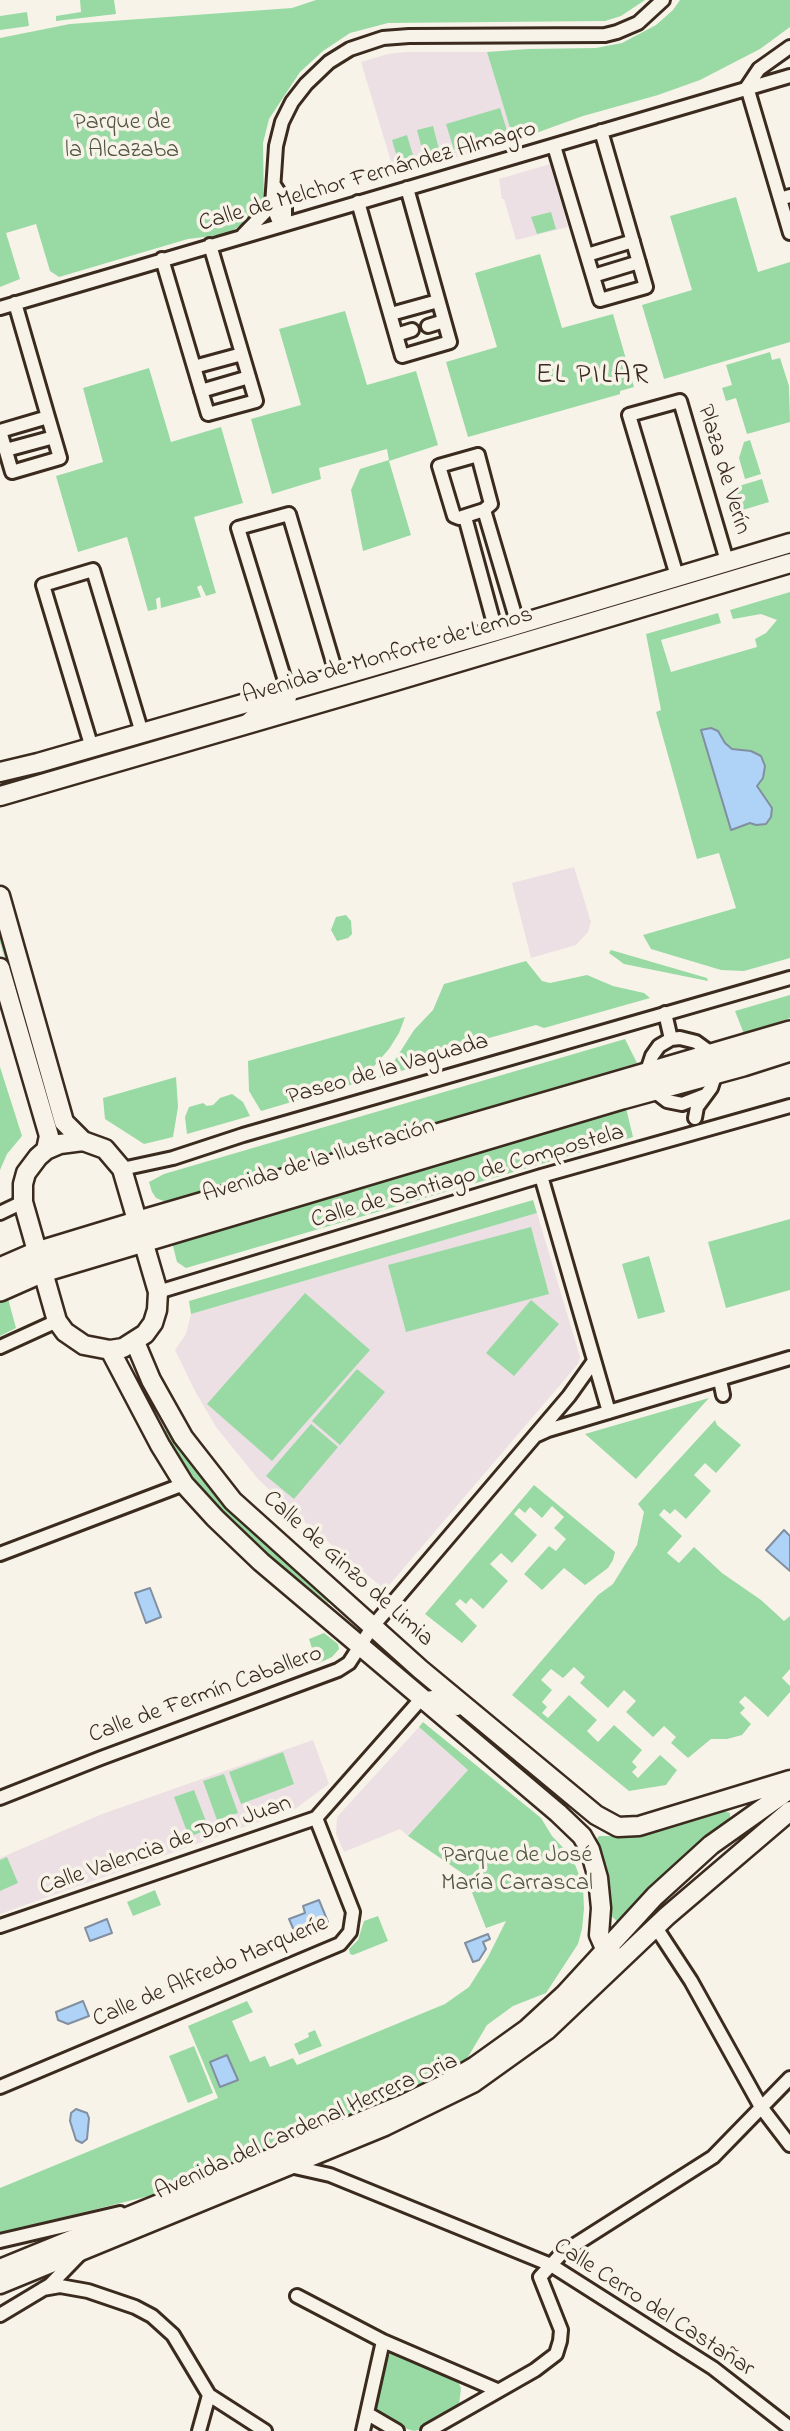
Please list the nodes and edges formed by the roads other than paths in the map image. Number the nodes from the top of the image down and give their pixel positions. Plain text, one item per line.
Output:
1 (663, 0) edge
2 (790, 47) edge
3 (790, 76) edge
4 (747, 87) junction
5 (601, 131) junction
6 (554, 146) junction
7 (407, 188) junction
8 (785, 197) edge
9 (358, 202) junction
10 (278, 204) junction
11 (313, 215) junction
12 (788, 216) edge
13 (282, 224) junction
14 (790, 233) edge
15 (240, 237) junction
16 (634, 242) junction
17 (210, 245) junction
18 (587, 255) junction
19 (162, 259) junction
20 (639, 262) junction
21 (593, 276) junction
22 (438, 300) junction
23 (15, 303) junction
24 (0, 308) edge
25 (391, 314) junction
26 (444, 321) junction
27 (428, 326) dead end
28 (412, 330) dead end
29 (396, 335) junction
30 (242, 354) junction
31 (194, 368) junction
32 (249, 377) junction
33 (201, 391) junction
34 (48, 417) junction
35 (54, 437) junction
36 (6, 450) junction
37 (484, 510) junction
38 (465, 517) junction
39 (790, 543) edge
40 (727, 561) junction
41 (790, 563) edge
42 (677, 576) junction
43 (518, 625) junction
44 (496, 631) junction
45 (337, 677) junction
46 (288, 690) junction
47 (239, 726) junction
48 (142, 733) junction
49 (92, 748) junction
50 (0, 772) edge
51 (0, 796) edge
52 (0, 896) edge
53 (0, 968) edge
54 (790, 978) edge
55 (665, 1013) junction
56 (790, 1023) edge
57 (790, 1032) edge
58 (671, 1039) junction
59 (752, 1042) junction
60 (790, 1050) edge
61 (711, 1063) junction
62 (790, 1064) edge
63 (743, 1066) junction
64 (652, 1081) junction
65 (705, 1095) junction
66 (675, 1104) junction
67 (790, 1106) edge
68 (697, 1124) junction
69 (83, 1141) junction
70 (46, 1150) junction
71 (122, 1169) junction
72 (541, 1176) junction
73 (23, 1202) junction
74 (0, 1213) edge
75 (142, 1231) junction
76 (40, 1262) junction
77 (0, 1269) edge
78 (0, 1290) edge
79 (158, 1292) junction
80 (57, 1321) junction
81 (135, 1342) junction
82 (0, 1347) edge
83 (110, 1350) junction
84 (790, 1358) edge
85 (594, 1362) junction
86 (720, 1380) junction
87 (723, 1395) dead end
88 (609, 1412) junction
89 (534, 1437) junction
90 (184, 1484) junction
91 (0, 1555) edge
92 (373, 1626) junction
93 (360, 1647) junction
94 (421, 1699) junction
95 (790, 1780) edge
96 (790, 1789) edge
97 (573, 1796) junction
98 (0, 1798) edge
99 (711, 1804) junction
100 (790, 1811) edge
101 (316, 1818) junction
102 (744, 1821) junction
103 (661, 1921) junction
104 (0, 1926) edge
105 (606, 1951) junction
106 (625, 1956) junction
107 (790, 2078) edge
108 (0, 2085) edge
109 (761, 2107) junction
110 (790, 2146) edge
111 (333, 2148) junction
112 (289, 2166) junction
113 (330, 2175) junction
114 (158, 2205) junction
115 (0, 2241) edge
116 (85, 2250) junction
117 (551, 2264) junction
118 (69, 2266) junction
119 (0, 2269) edge
120 (0, 2284) edge
121 (75, 2288) junction
122 (43, 2289) junction
123 (297, 2297) dead end
124 (0, 2315) edge
125 (383, 2341) junction
126 (497, 2390) junction
127 (209, 2395) junction
128 (368, 2414) junction
129 (790, 2428) edge
130 (199, 2431) edge
131 (265, 2431) edge
132 (363, 2431) edge
133 (397, 2431) edge
134 (428, 2431) edge

1 - 10 street
2 - 4 street
3 - 4 street, Calle de Melchor Fernández Almagro
4 - 5 street, Calle de Melchor Fernández Almagro
4 - 8 street
5 - 6 street, Calle de Melchor Fernández Almagro
5 - 16 street
6 - 7 street, Calle de Melchor Fernández Almagro
6 - 18 street
7 - 9 street, Calle de Melchor Fernández Almagro
7 - 22 street
8 - 12 street
9 - 11 street, Calle de Melchor Fernández Almagro
9 - 25 street
10 - 11 street
10 - 13 street
10 - 15 street
11 - 13 street, Calle de Melchor Fernández Almagro
12 - 14 street
13 - 15 street, Calle de Melchor Fernández Almagro
15 - 17 street, Calle de Melchor Fernández Almagro
16 - 18 street
16 - 20 street
17 - 19 street, Calle de Melchor Fernández Almagro
17 - 30 street
18 - 21 street
19 - 23 street, Calle de Melchor Fernández Almagro
19 - 31 street
20 - 21 street
20 - 21 street
22 - 25 street
22 - 26 street
23 - 24 street, Calle de Melchor Fernández Almagro
23 - 34 street
25 - 29 street
26 - 27 street
26 - 29 street
28 - 29 street
30 - 31 street
30 - 32 street
31 - 33 street
32 - 33 street
32 - 33 street
34 - 35 street
34 - 36 street
35 - 36 street
35 - 36 street
37 - 38 street
37 - 38 street
37 - 43 street
38 - 44 street
39 - 40 main road, Avenida de Monforte de Lemos
40 - 42 main road, Avenida de Monforte de Lemos
40 - 42 street, Plaza de Verín
41 - 47 main road, Avenida de Monforte de Lemos
42 - 43 main road, Avenida de Monforte de Lemos
43 - 44 main road, Avenida de Monforte de Lemos
44 - 45 main road, Avenida de Monforte de Lemos
45 - 46 main road, Avenida de Monforte de Lemos
45 - 46 street
46 - 47 street
46 - 48 main road, Avenida de Monforte de Lemos
47 - 51 main road, Avenida de Monforte de Lemos
48 - 49 main road, Avenida de Monforte de Lemos
48 - 49 street
49 - 50 main road, Avenida de Monforte de Lemos
52 - 69 main road
53 - 70 main road
54 - 55 street, Paseo de la Vaguada
55 - 58 street
55 - 71 street, Paseo de la Vaguada
56 - 59 highway
57 - 59 highway, Avenida de la Ilustración
58 - 61 street
58 - 64 street
59 - 61 highway, Avenida de la Ilustración
60 - 63 highway, Avenida de la Ilustración
61 - 63 highway, Avenida de la Ilustración
61 - 64 highway, Avenida de la Ilustración
61 - 65 street
62 - 63 highway
64 - 66 street
64 - 75 highway, Avenida de la Ilustración
65 - 66 street
65 - 68 street
66 - 68 street
67 - 68 street, Calle de Santiago de Compostela
68 - 72 street, Calle de Santiago de Compostela
69 - 70 main road
69 - 71 main road
70 - 73 main road
71 - 75 main road
72 - 79 street, Calle de Santiago de Compostela
72 - 85 street
73 - 74 street
73 - 76 main road
75 - 76 highway, Avenida de la Ilustración
75 - 79 main road
76 - 77 highway, Avenida de la Ilustración
76 - 78 highway, Avenida de la Ilustración
76 - 80 main road
79 - 81 main road
80 - 82 street
80 - 83 main road
81 - 83 main road
81 - 92 main road, Calle de Ginzo de Limia
83 - 90 main road, Calle de Ginzo de Limia
84 - 86 street, Calle de Fermín Caballero
85 - 88 street
85 - 89 street, Calle de Fermín Caballero
86 - 87 street
86 - 88 street, Calle de Fermín Caballero
88 - 89 street, Calle de Fermín Caballero
89 - 92 street, Calle de Fermín Caballero
90 - 91 street
90 - 93 main road, Calle de Ginzo de Limia
92 - 93 street, Calle de Fermín Caballero
92 - 97 main road, Calle de Ginzo de Limia
93 - 94 main road, Calle de Ginzo de Limia
93 - 98 street, Calle de Fermín Caballero
94 - 97 street, Calle de Ginzo de Limia
94 - 101 street, Calle Valencia de Don Juan
94 - 105 main road, Calle de Ginzo de Limia
95 - 99 main road, Calle de Ginzo de Limia
96 - 102 main road, Avenida del Cardenal Herrera Oria
97 - 99 main road, Calle de Ginzo de Limia
99 - 102 main road
100 - 103 main road, Avenida del Cardenal Herrera Oria
101 - 104 street, Calle Valencia de Don Juan
101 - 108 street, Calle de Alfredo Marqueríe
102 - 103 main road
102 - 105 main road, Avenida del Cardenal Herrera Oria
103 - 106 main road, Avenida del Cardenal Herrera Oria
103 - 109 street
105 - 106 main road
105 - 114 main road, Avenida del Cardenal Herrera Oria
106 - 111 main road, Avenida del Cardenal Herrera Oria
107 - 109 street
109 - 110 street
109 - 117 street
111 - 112 main road, Avenida del Cardenal Herrera Oria
111 - 113 street
112 - 113 street, Calle Cerro del Castañar
112 - 116 main road, Avenida del Cardenal Herrera Oria
113 - 117 street, Calle Cerro del Castañar
114 - 115 street, Avenida del Cardenal Herrera Oria
114 - 119 main road, Avenida del Cardenal Herrera Oria
116 - 118 street, Avenida del Cardenal Herrera Oria
116 - 120 main road, Avenida del Cardenal Herrera Oria
117 - 126 street
117 - 129 street, Calle Cerro del Castañar
118 - 121 street
118 - 122 street, Avenida del Cardenal Herrera Oria
121 - 122 street
121 - 127 street
122 - 124 street, Avenida del Cardenal Herrera Oria
123 - 125 street
125 - 126 street
125 - 128 street
126 - 134 street
127 - 130 street
127 - 131 street
128 - 132 street
128 - 133 street

